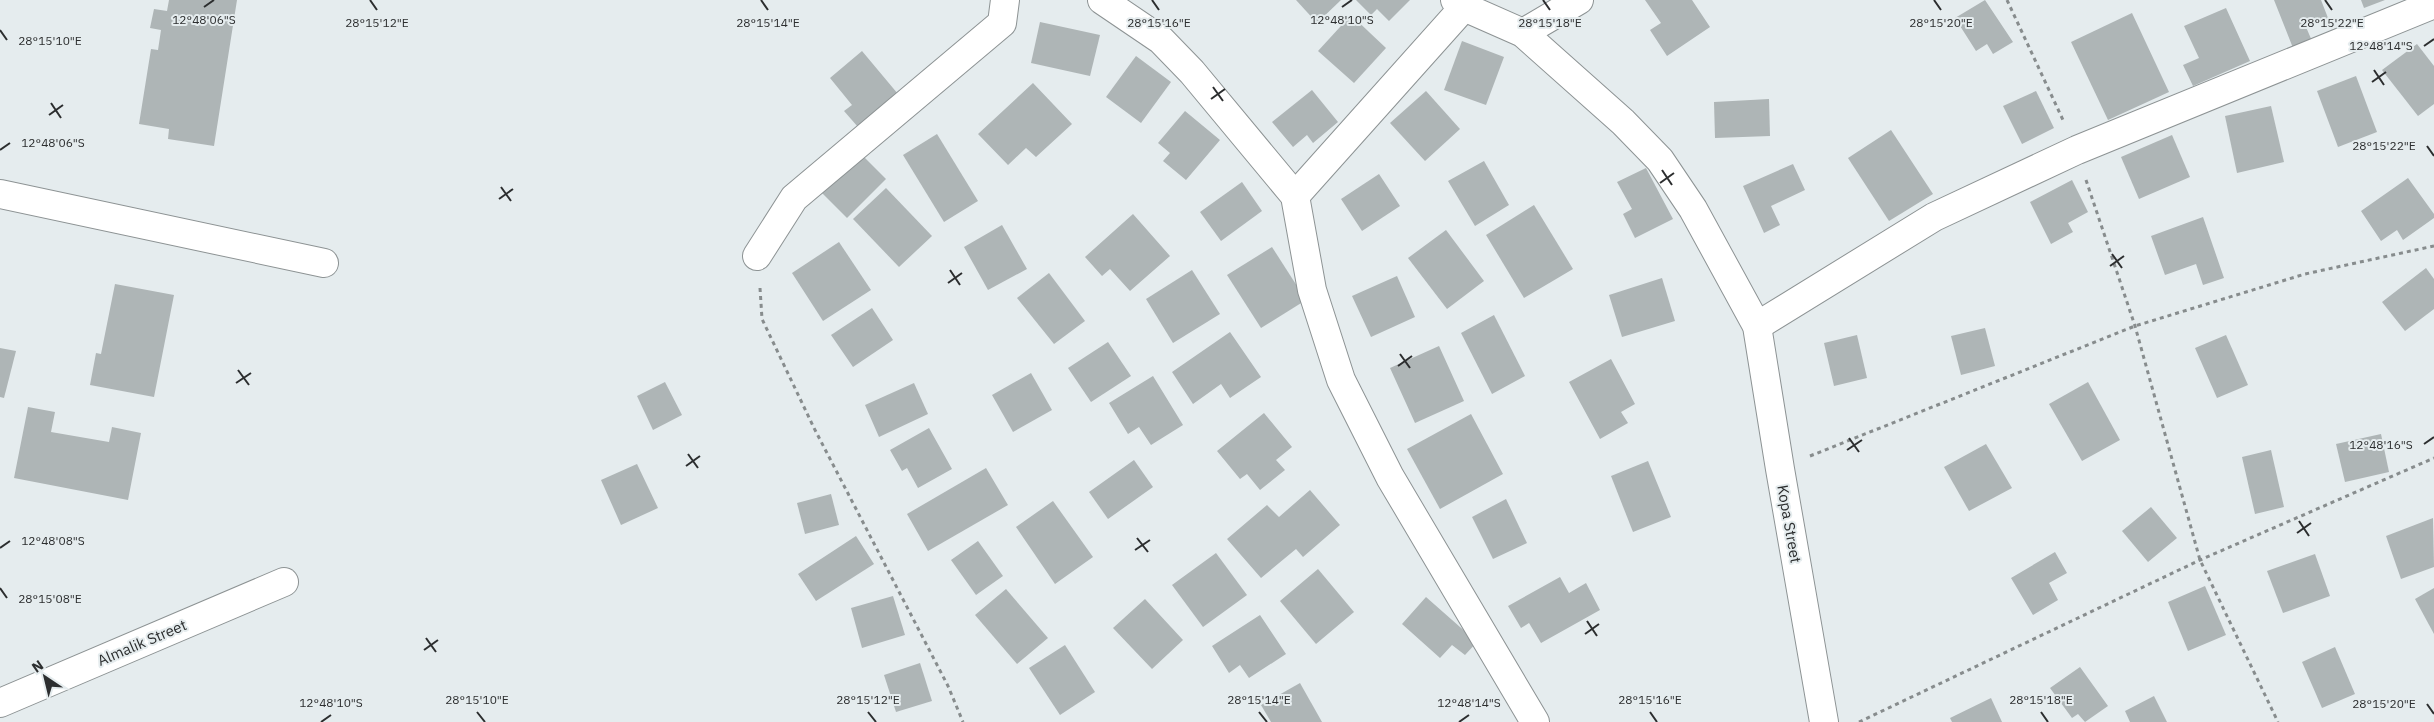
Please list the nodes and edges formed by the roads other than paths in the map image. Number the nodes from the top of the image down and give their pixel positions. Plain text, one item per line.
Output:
1 (1005, 0) edge
2 (1102, 0) edge
3 (1579, 0) edge
4 (1460, 4) edge
5 (2434, 4) edge
6 (1523, 34) junction
7 (0, 194) edge
8 (1295, 196) junction
9 (757, 256) road end
10 (324, 263) dead end
11 (1758, 326) junction
12 (284, 582) dead end
13 (0, 703) edge
14 (1535, 722) edge
15 (1824, 722) edge

1 - 9 street
2 - 8 street
3 - 6 street
4 - 6 street
4 - 8 street
5 - 11 street
6 - 11 street
7 - 10 street
8 - 14 street
11 - 15 street, Kopa Street
12 - 13 street, Almalik Street

